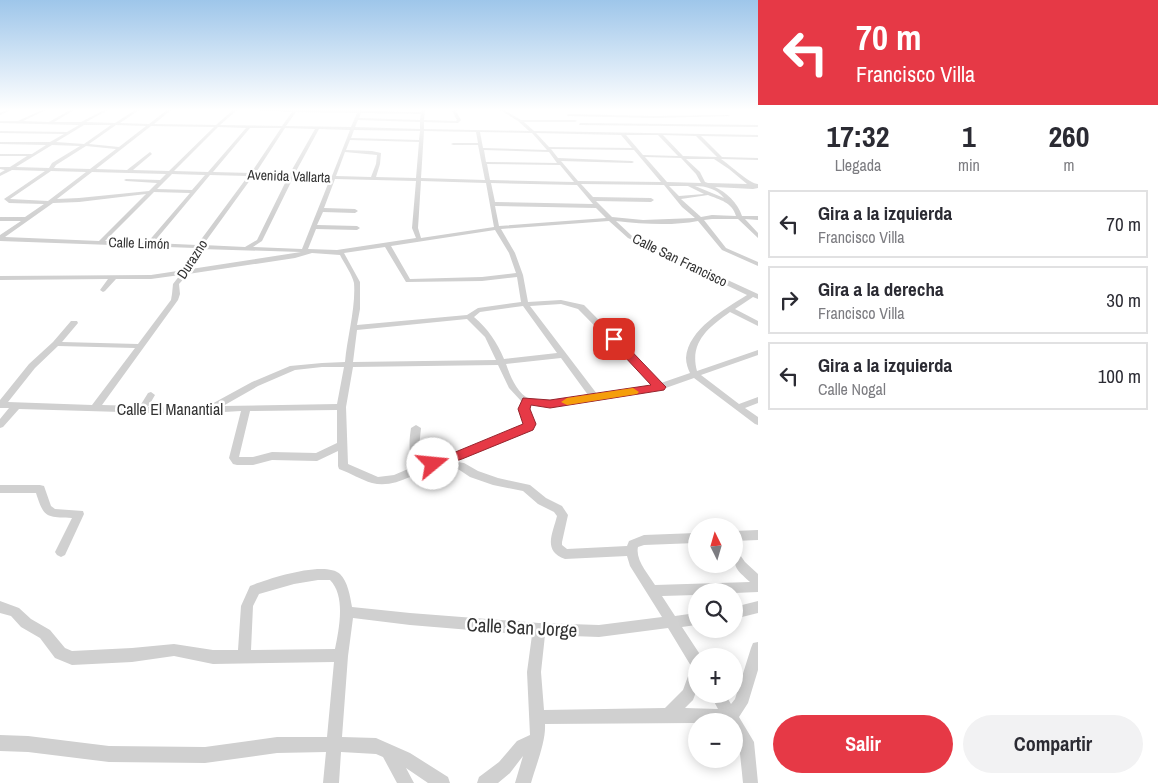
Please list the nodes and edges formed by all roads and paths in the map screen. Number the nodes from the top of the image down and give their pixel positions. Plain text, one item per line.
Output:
1 (46, 147) edge
2 (81, 147) edge
3 (101, 147) edge
4 (196, 147) edge
5 (233, 147) edge
6 (271, 147) edge
7 (307, 147) edge
8 (346, 147) edge
9 (421, 147) edge
10 (477, 147) edge
11 (481, 147) junction
12 (547, 147) edge
13 (634, 147) edge
14 (672, 147) edge
15 (709, 147) edge
16 (119, 148) joint
17 (549, 149) junction
18 (636, 149) junction
19 (344, 151) junction
20 (150, 153) dead end
21 (0, 155) edge
22 (32, 156) junction
23 (641, 156) junction
24 (682, 157) junction
25 (719, 157) junction
26 (758, 159) edge
27 (559, 162) junction
28 (632, 162) dead end
29 (484, 163) junction
30 (0, 168) edge
31 (11, 168) junction
32 (731, 168) junction
33 (51, 169) junction
34 (89, 170) junction
35 (129, 171) junction
36 (170, 172) junction
37 (212, 172) junction
38 (0, 175) edge
39 (252, 175) junction
40 (291, 176) junction
41 (612, 176) dead end
42 (334, 178) junction
43 (373, 178) junction
44 (126, 180) dead end
45 (418, 180) junction
46 (160, 182) junction
47 (488, 182) junction
48 (578, 183) junction
49 (620, 183) junction
50 (664, 183) junction
51 (688, 185) junction
52 (704, 185) junction
53 (751, 186) junction
54 (758, 186) edge
55 (152, 191) junction
56 (758, 191) edge
57 (194, 192) junction
58 (710, 195) junction
59 (118, 196) junction
60 (145, 198) junction
61 (679, 198) junction
62 (592, 199) junction
63 (651, 200) dead end
64 (50, 202) junction
65 (729, 202) junction
66 (494, 204) junction
67 (598, 206) junction
68 (321, 210) junction
69 (355, 211) dead end
70 (178, 212) joint
71 (739, 217) junction
72 (758, 218) edge
73 (0, 219) edge
74 (26, 219) junction
75 (610, 219) junction
76 (699, 220) junction
77 (579, 221) junction
78 (314, 227) junction
79 (357, 228) dead end
80 (497, 228) junction
81 (619, 228) junction
82 (758, 236) edge
83 (0, 238) edge
84 (419, 239) junction
85 (259, 241) junction
86 (101, 242) junction
87 (150, 244) junction
88 (387, 244) junction
89 (200, 245) junction
90 (245, 247) junction
91 (263, 248) junction
92 (309, 250) junction
93 (337, 252) junction
94 (758, 264) edge
95 (232, 265) junction
96 (187, 271) junction
97 (520, 275) junction
98 (114, 278) junction
99 (1, 280) edge
100 (103, 290) dead end
101 (755, 296) edge
102 (568, 302) joint
103 (525, 304) junction
104 (730, 309) junction
105 (469, 317) junction
106 (74, 323) dead end
107 (758, 324) edge
108 (354, 328) junction
109 (56, 344) junction
110 (138, 346) junction
111 (758, 352) edge
112 (562, 355) junction
113 (500, 362) junction
114 (349, 364) junction
115 (694, 374) junction
116 (660, 387) junction
117 (151, 395) dead end
118 (595, 398) junction
119 (758, 400) edge
120 (527, 401) junction
121 (1, 405) edge
122 (15, 407) junction
123 (340, 407) junction
124 (738, 407) junction
125 (95, 408) junction
126 (210, 409) junction
127 (246, 409) junction
128 (142, 410) junction
129 (758, 422) edge
130 (0, 425) edge
131 (416, 428) dead end
132 (342, 445) junction
133 (433, 464) junction
134 (421, 467) junction
135 (0, 489) edge
136 (758, 535) edge
137 (743, 536) edge
138 (688, 538) edge
139 (631, 551) junction
140 (61, 552) dead end
141 (743, 568) edge
142 (758, 582) edge
143 (758, 587) edge
144 (652, 591) junction
145 (0, 607) edge
146 (758, 607) edge
147 (743, 611) edge
148 (347, 612) junction
149 (688, 620) edge
150 (672, 622) junction
151 (539, 629) junction
152 (688, 648) edge
153 (758, 648) edge
154 (341, 655) junction
155 (244, 657) junction
156 (688, 695) edge
157 (734, 713) edge
158 (668, 715) junction
159 (688, 716) edge
160 (537, 717) junction
161 (743, 739) edge
162 (536, 741) junction
163 (0, 743) edge
164 (335, 744) junction
165 (389, 752) junction
166 (331, 783) edge
167 (406, 783) edge
168 (442, 783) edge
169 (485, 783) edge
170 (524, 783) edge
171 (751, 783) edge

1 - 22 street
2 - 33 street
3 - 16 street
4 - 36 street
5 - 37 street
6 - 39 street, Durazno
7 - 40 street
8 - 19 street
9 - 45 street
10 - 11 street
11 - 17 street
11 - 29 street
12 - 17 street, Calle San Francisco
13 - 18 street
14 - 24 street
15 - 25 street
16 - 34 street
17 - 18 street
17 - 27 street, Calle San Francisco
18 - 23 street
19 - 42 street
19 - 43 street
20 - 35 street
21 - 22 street
22 - 31 street
23 - 24 street
23 - 50 street
24 - 25 street
24 - 52 street
25 - 26 street
25 - 32 street
25 - 32 street
27 - 28 street
27 - 29 street
27 - 48 street, Calle San Francisco
29 - 47 street
30 - 31 street, Avenida Vallarta
31 - 33 street, Avenida Vallarta
31 - 38 street
32 - 53 street
33 - 34 street, Avenida Vallarta
33 - 64 street
34 - 35 street, Avenida Vallarta
34 - 64 street
35 - 36 street, Avenida Vallarta
36 - 37 street, Avenida Vallarta
36 - 46 street
37 - 39 street, Avenida Vallarta
37 - 57 street
39 - 40 street, Avenida Vallarta
39 - 89 street, Durazno
40 - 42 street, Avenida Vallarta
40 - 85 street
41 - 49 street
42 - 43 street, Avenida Vallarta
42 - 68 street
43 - 45 street, Avenida Vallarta
44 - 46 street
45 - 47 street, Avenida Vallarta
45 - 84 street
46 - 55 street
47 - 48 street, Avenida Vallarta
47 - 66 street
48 - 49 street, Avenida Vallarta
48 - 62 street, Calle San Francisco
49 - 50 street, Avenida Vallarta
50 - 51 street, Avenida Vallarta
50 - 61 street
51 - 52 street, Avenida Vallarta
51 - 58 street
52 - 53 street, Avenida Vallarta
52 - 65 street
53 - 54 street, Avenida Vallarta
53 - 56 street
55 - 57 street
55 - 59 street
55 - 60 street
57 - 70 street
58 - 61 street
58 - 65 street
59 - 60 street
59 - 64 street
60 - 86 street
61 - 76 street
62 - 63 street
62 - 67 street, Calle San Francisco
64 - 74 street
65 - 71 street
66 - 67 street
66 - 80 street
67 - 75 street, Calle San Francisco
68 - 69 street
68 - 78 street
70 - 87 street
71 - 72 street
71 - 76 street
71 - 82 street
73 - 74 street
74 - 83 street
75 - 76 street
75 - 77 street
75 - 81 street, Calle San Francisco
76 - 94 street
77 - 80 street
77 - 81 street
78 - 79 street
78 - 92 street
80 - 84 street
80 - 97 street
81 - 101 street, Calle San Francisco
83 - 86 street, Calle Limón
84 - 88 street
85 - 90 street
85 - 91 street
86 - 87 street, Calle Limón
87 - 89 street, Calle Limón
88 - 93 street, Calle Limón
88 - 97 street
89 - 90 street, Calle Limón
89 - 96 street, Durazno
90 - 91 street, Calle Limón
90 - 95 street
91 - 92 street, Calle Limón
92 - 93 street, Calle Limón
92 - 95 street
93 - 108 street
95 - 96 street
96 - 98 street
96 - 110 street, Durazno
97 - 103 street
98 - 99 street
98 - 100 street
101 - 104 street
102 - 103 street
102 - 116 street
103 - 105 street
103 - 112 street
104 - 107 street
104 - 115 street
105 - 108 street
105 - 113 street
106 - 109 street
108 - 114 street
109 - 110 street
109 - 121 street
110 - 125 street, Durazno
111 - 115 street
112 - 113 street
112 - 118 street
113 - 114 street
113 - 120 street
114 - 123 street
114 - 126 street
115 - 116 street
115 - 124 street
116 - 118 street
117 - 128 street
118 - 120 street
119 - 124 street
120 - 133 street
121 - 122 street, Calle El Manantial
122 - 125 street, Calle El Manantial
122 - 130 street
123 - 127 street, Calle El Manantial
123 - 132 street
124 - 129 street
125 - 128 street, Calle El Manantial
126 - 127 street, Calle El Manantial
126 - 128 street, Calle El Manantial
127 - 132 street
131 - 134 street
132 - 134 street
133 - 134 street
133 - 139 street
135 - 140 street
136 - 137 street
138 - 139 street
139 - 144 street
141 - 142 street
143 - 144 street
144 - 150 street
145 - 155 street
146 - 147 street
148 - 151 street, Calle San Jorge
148 - 154 street
148 - 155 street
149 - 150 street, Calle San Jorge
150 - 151 street, Calle San Jorge
150 - 152 street
151 - 160 street
153 - 157 street
154 - 155 street
154 - 164 street
156 - 158 street
158 - 159 street
158 - 160 street
160 - 162 street
161 - 171 street
162 - 169 street
162 - 170 street
163 - 164 street
164 - 165 street
164 - 166 street
165 - 167 street
165 - 168 street

